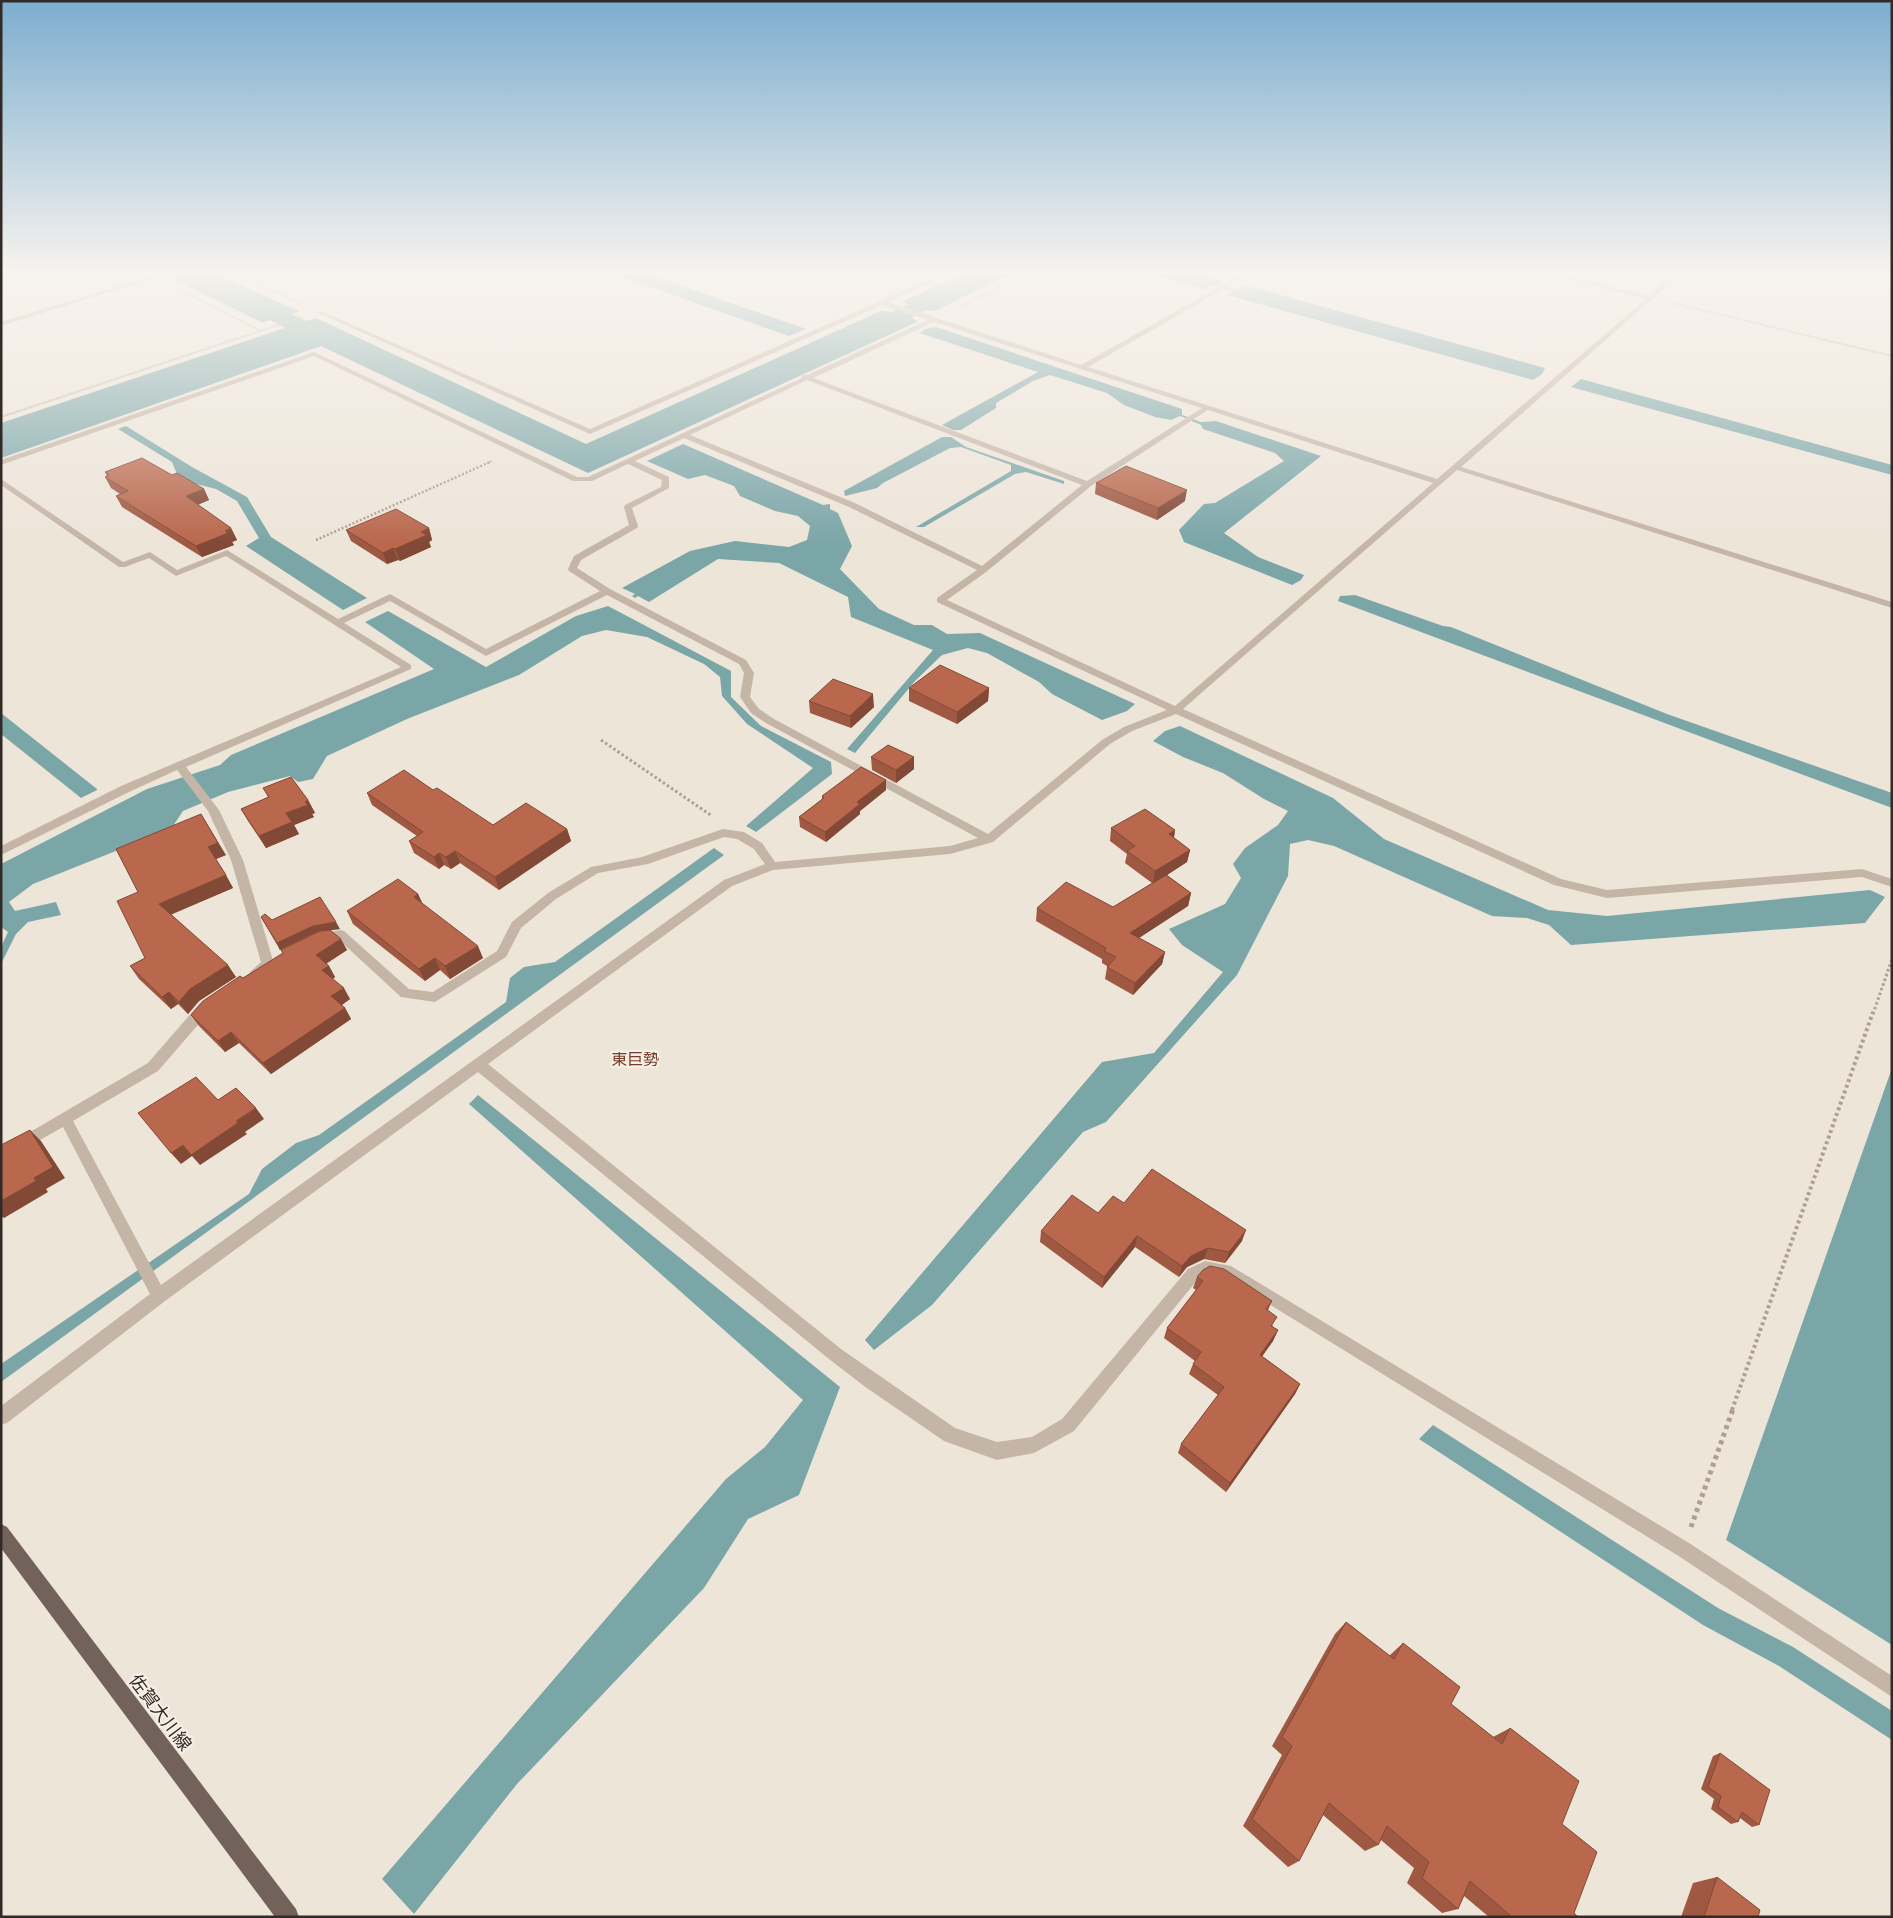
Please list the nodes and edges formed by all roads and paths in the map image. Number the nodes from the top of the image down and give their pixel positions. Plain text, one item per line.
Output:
1 (163, 364) edge
2 (287, 364) edge
3 (334, 364) edge
4 (435, 364) edge
5 (746, 364) edge
6 (837, 364) edge
7 (1071, 364) edge
8 (1088, 364) edge
9 (1575, 364) edge
10 (1082, 367) junction
11 (805, 378) junction
12 (1207, 408) junction
13 (1, 417) edge
14 (684, 435) junction
15 (516, 450) junction
16 (629, 461) junction
17 (1, 463) edge
18 (1456, 468) junction
19 (1, 481) edge
20 (1438, 482) junction
21 (1088, 484) junction
22 (316, 540) dead end
23 (982, 570) junction
24 (607, 591) junction
25 (1892, 605) edge
26 (338, 622) junction
27 (1176, 710) junction
28 (601, 740) dead end
29 (179, 765) junction
30 (740, 835) junction
31 (989, 839) junction
32 (1, 851) edge
33 (772, 866) junction
34 (1892, 883) edge
35 (308, 944) edge
36 (1892, 959) edge
37 (244, 980) edge
38 (213, 1002) edge
39 (478, 1064) junction
40 (66, 1120) junction
41 (1, 1156) edge
42 (159, 1296) junction
43 (1, 1417) edge
44 (1, 1533) edge
45 (1683, 1549) junction
46 (1892, 1687) edge
47 (288, 1917) edge

1 - 13 path
2 - 17 street
3 - 15 street
4 - 5 street
6 - 11 street
7 - 10 street
8 - 10 street
9 - 18 street
10 - 12 street
11 - 14 street
11 - 21 street
12 - 20 street
12 - 21 street
14 - 16 street
14 - 23 street
15 - 16 street
15 - 22 path
16 - 24 street
18 - 20 street
18 - 25 street
19 - 26 street
20 - 27 street
21 - 23 street
23 - 27 street
24 - 26 street
24 - 31 street
26 - 29 street
27 - 31 street
27 - 34 street
28 - 30 path
29 - 32 street
29 - 37 street
30 - 33 street
30 - 35 street
31 - 33 street
33 - 39 street
36 - 45 path
38 - 40 street
39 - 42 street
39 - 45 street
40 - 41 street
40 - 42 street
42 - 43 street
44 - 47 main road, 佐賀大川線
45 - 46 street

